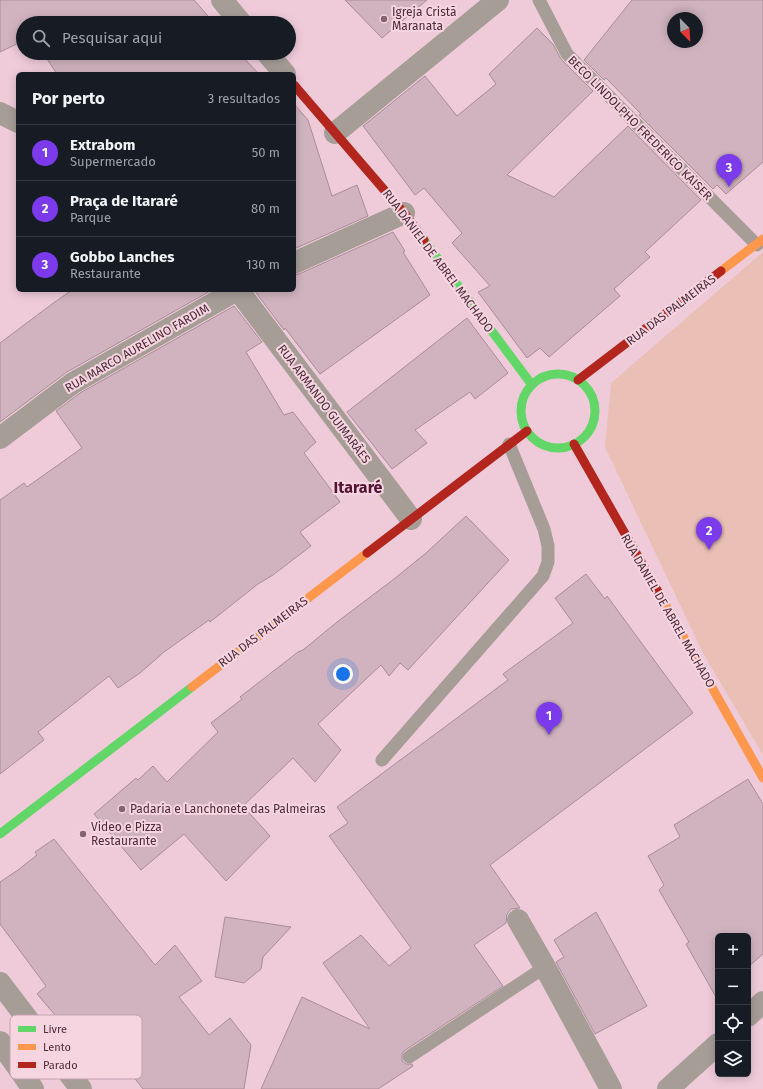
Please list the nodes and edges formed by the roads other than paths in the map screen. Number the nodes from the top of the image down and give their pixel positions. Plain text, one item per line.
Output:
1 (222, 0) edge
2 (498, 0) edge
3 (539, 0) edge
4 (235, 16) edge
5 (273, 60) edge
6 (283, 72) edge
7 (296, 87) edge
8 (0, 113) edge
9 (16, 121) edge
10 (335, 133) junction
11 (404, 212) junction
12 (760, 242) edge
13 (296, 263) edge
14 (233, 292) edge
15 (239, 292) edge
16 (578, 380) junction
17 (532, 385) junction
18 (527, 431) junction
19 (0, 438) edge
20 (509, 444) junction
21 (574, 444) junction
22 (411, 519) junction
23 (382, 760) dead end
24 (763, 778) edge
25 (0, 834) edge
26 (518, 920) dead end
27 (545, 967) junction
28 (0, 983) edge
29 (763, 1002) edge
30 (751, 1013) edge
31 (24, 1015) edge
32 (0, 1042) edge
33 (715, 1047) edge
34 (10, 1056) edge
35 (409, 1057) dead end
36 (26, 1079) edge
37 (73, 1079) edge
38 (33, 1089) edge
39 (81, 1089) edge
40 (611, 1089) edge
41 (668, 1089) edge

1 - 4 street
2 - 10 street
3 - 12 lane, BECO LINDOLPHO FREDERICO KAISER
5 - 6 street
7 - 10 street, RUA DANIEL DE ABREL MACHADO
8 - 9 street
10 - 11 street, RUA DANIEL DE ABREL MACHADO
11 - 13 street
11 - 17 street, RUA DANIEL DE ABREL MACHADO
12 - 16 street, RUA DAS PALMEIRAS
14 - 19 street, RUA MARCO AURELINO FARDIM
15 - 22 street, RUA ARMANDO GUIMARÃES
16 - 17 street
16 - 21 street
17 - 18 street
18 - 20 street, RUA DAS PALMEIRAS
18 - 21 street
20 - 22 street, RUA DAS PALMEIRAS
20 - 23 lane
21 - 24 street, RUA DANIEL DE ABREL MACHADO
22 - 25 street, RUA DAS PALMEIRAS
26 - 27 street
27 - 35 lane
27 - 40 street
28 - 31 street
29 - 30 street
32 - 34 street
33 - 41 street
36 - 38 street
37 - 39 street

